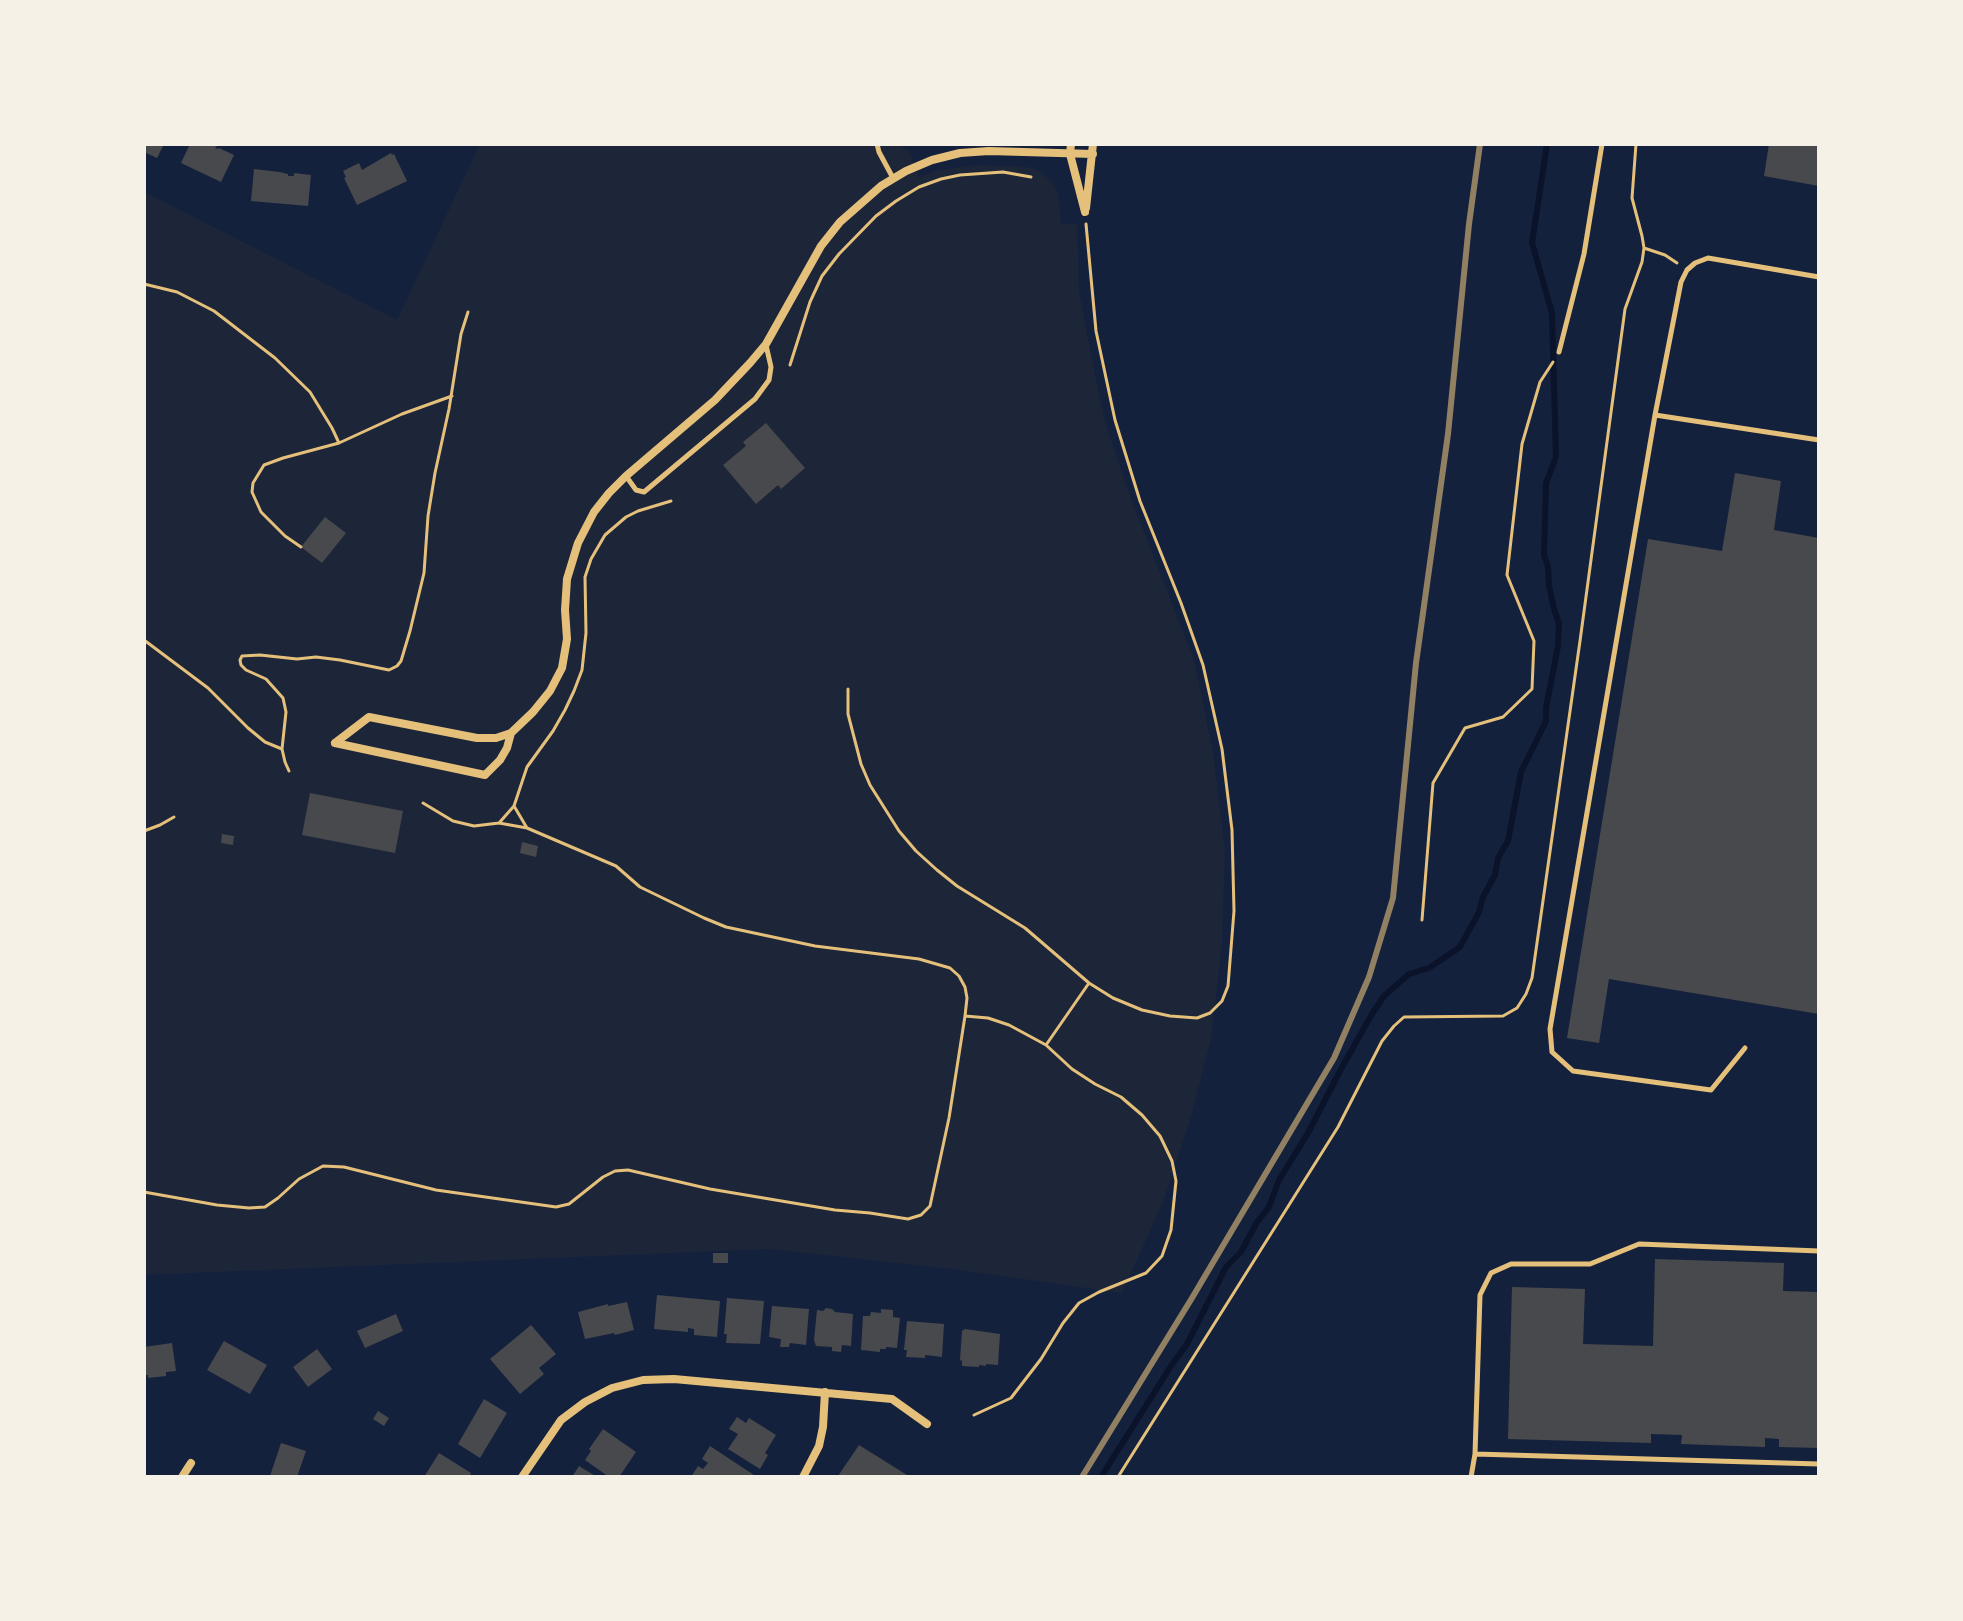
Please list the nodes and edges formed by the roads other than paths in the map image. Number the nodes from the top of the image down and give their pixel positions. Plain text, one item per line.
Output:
1 (877, 144) edge
2 (1602, 144) edge
3 (1070, 149) edge
4 (1093, 149) edge
5 (893, 179) junction
6 (1819, 277) edge
7 (766, 344) junction
8 (1559, 352) road end
9 (1655, 415) junction
10 (1819, 440) edge
11 (626, 476) junction
12 (511, 733) junction
13 (1745, 1048) dead end
14 (1819, 1251) edge
15 (825, 1392) junction
16 (927, 1424) dead end
17 (1475, 1454) junction
18 (191, 1463) dead end
19 (1819, 1464) edge
20 (182, 1477) edge
21 (522, 1477) edge
22 (803, 1477) edge
23 (1471, 1477) edge

1 - 5 lane
2 - 8 lane
3 - 4 street
3 - 4 street
3 - 5 street
5 - 7 street
6 - 9 lane
7 - 11 street
7 - 11 lane
9 - 10 lane
9 - 13 lane
11 - 12 street
12 - 12 street
14 - 17 lane
15 - 16 street
15 - 21 street
15 - 22 street
17 - 19 lane
17 - 23 lane
18 - 20 street

